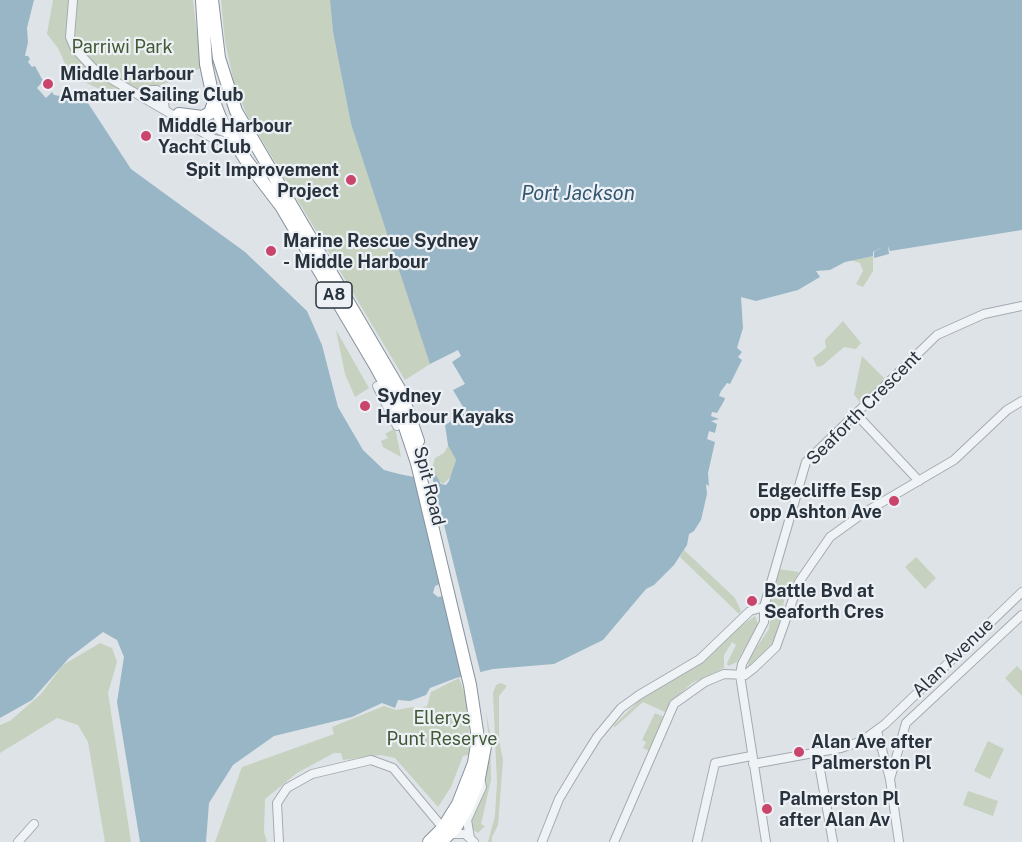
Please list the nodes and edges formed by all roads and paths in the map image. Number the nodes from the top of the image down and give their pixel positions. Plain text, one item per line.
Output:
1 (73, 0) edge
2 (202, 0) edge
3 (212, 0) edge
4 (145, 99) junction
5 (214, 102) junction
6 (171, 112) junction
7 (250, 136) junction
8 (232, 139) junction
9 (1022, 306) edge
10 (377, 386) dead end
11 (1022, 402) edge
12 (855, 414) junction
13 (397, 426) dead end
14 (420, 463) junction
15 (919, 481) junction
16 (1022, 592) edge
17 (761, 606) junction
18 (1022, 615) edge
19 (740, 675) junction
20 (473, 684) junction
21 (906, 723) junction
22 (885, 724) junction
23 (877, 731) junction
24 (817, 753) junction
25 (752, 760) junction
26 (481, 772) junction
27 (890, 779) junction
28 (34, 824) dead end
29 (445, 835) edge
30 (472, 840) edge
31 (18, 842) edge
32 (279, 842) edge
33 (429, 842) edge
34 (542, 842) edge
35 (614, 842) edge
36 (697, 842) edge
37 (766, 842) edge
38 (833, 842) edge
39 (899, 842) edge

1 - 4 street
2 - 5 highway, Spit Road / A8
3 - 7 highway, Spit Road / A8
4 - 6 street
4 - 6 street
5 - 6 highway
5 - 8 highway, Spit Road / A8
6 - 8 street
7 - 8 street
7 - 14 highway, Spit Road / A8
8 - 14 highway, Spit Road / A8
9 - 12 street, Seaforth Crescent
10 - 13 street
11 - 15 street
12 - 15 street
12 - 17 street, Seaforth Crescent
14 - 20 highway, Spit Road / A8
15 - 19 street
16 - 22 street, Alan Avenue
17 - 19 street, Seaforth Crescent
17 - 34 street
18 - 21 street, Alan Avenue
19 - 25 street
19 - 35 street
20 - 26 highway, Spit Road / A8
20 - 29 highway, A8
21 - 22 street, Alan Avenue
21 - 27 street, Alan Avenue
22 - 23 street, Alan Avenue
23 - 24 street, Alan Avenue
23 - 27 street
24 - 25 street, Alan Avenue
24 - 38 street
25 - 36 street, Alan Avenue
25 - 37 street
26 - 29 highway, A8
26 - 30 street
27 - 39 street
28 - 31 street
29 - 30 street
29 - 32 street
29 - 33 highway, A8

